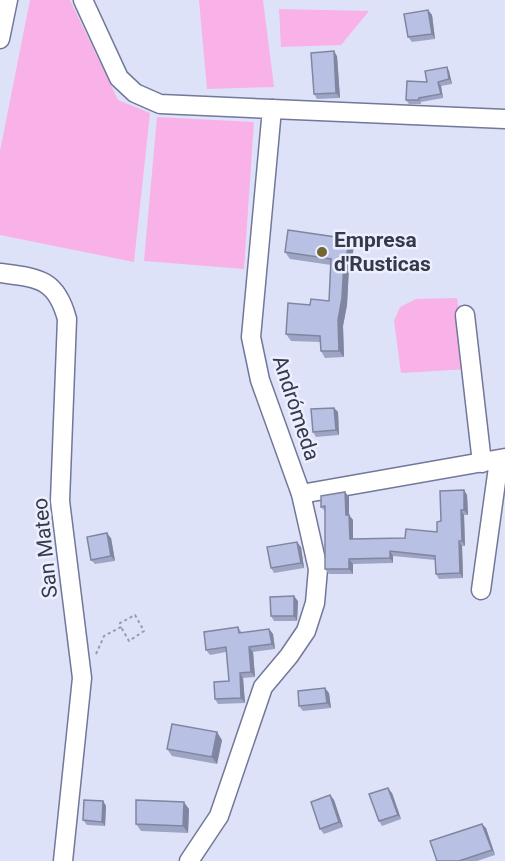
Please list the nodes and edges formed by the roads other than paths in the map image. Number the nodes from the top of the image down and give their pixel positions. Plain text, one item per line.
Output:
1 (83, 0) edge
2 (4, 10) edge
3 (0, 39) edge
4 (272, 109) junction
5 (505, 119) edge
6 (0, 273) edge
7 (465, 315) dead end
8 (495, 460) edge
9 (301, 494) junction
10 (481, 590) dead end
11 (63, 861) edge
12 (189, 861) edge

1 - 4 street
2 - 3 street
4 - 5 street
4 - 9 street, Andrómeda
6 - 11 street, San Mateo
7 - 8 street
8 - 9 street
8 - 10 street
9 - 12 street, Andrómeda

